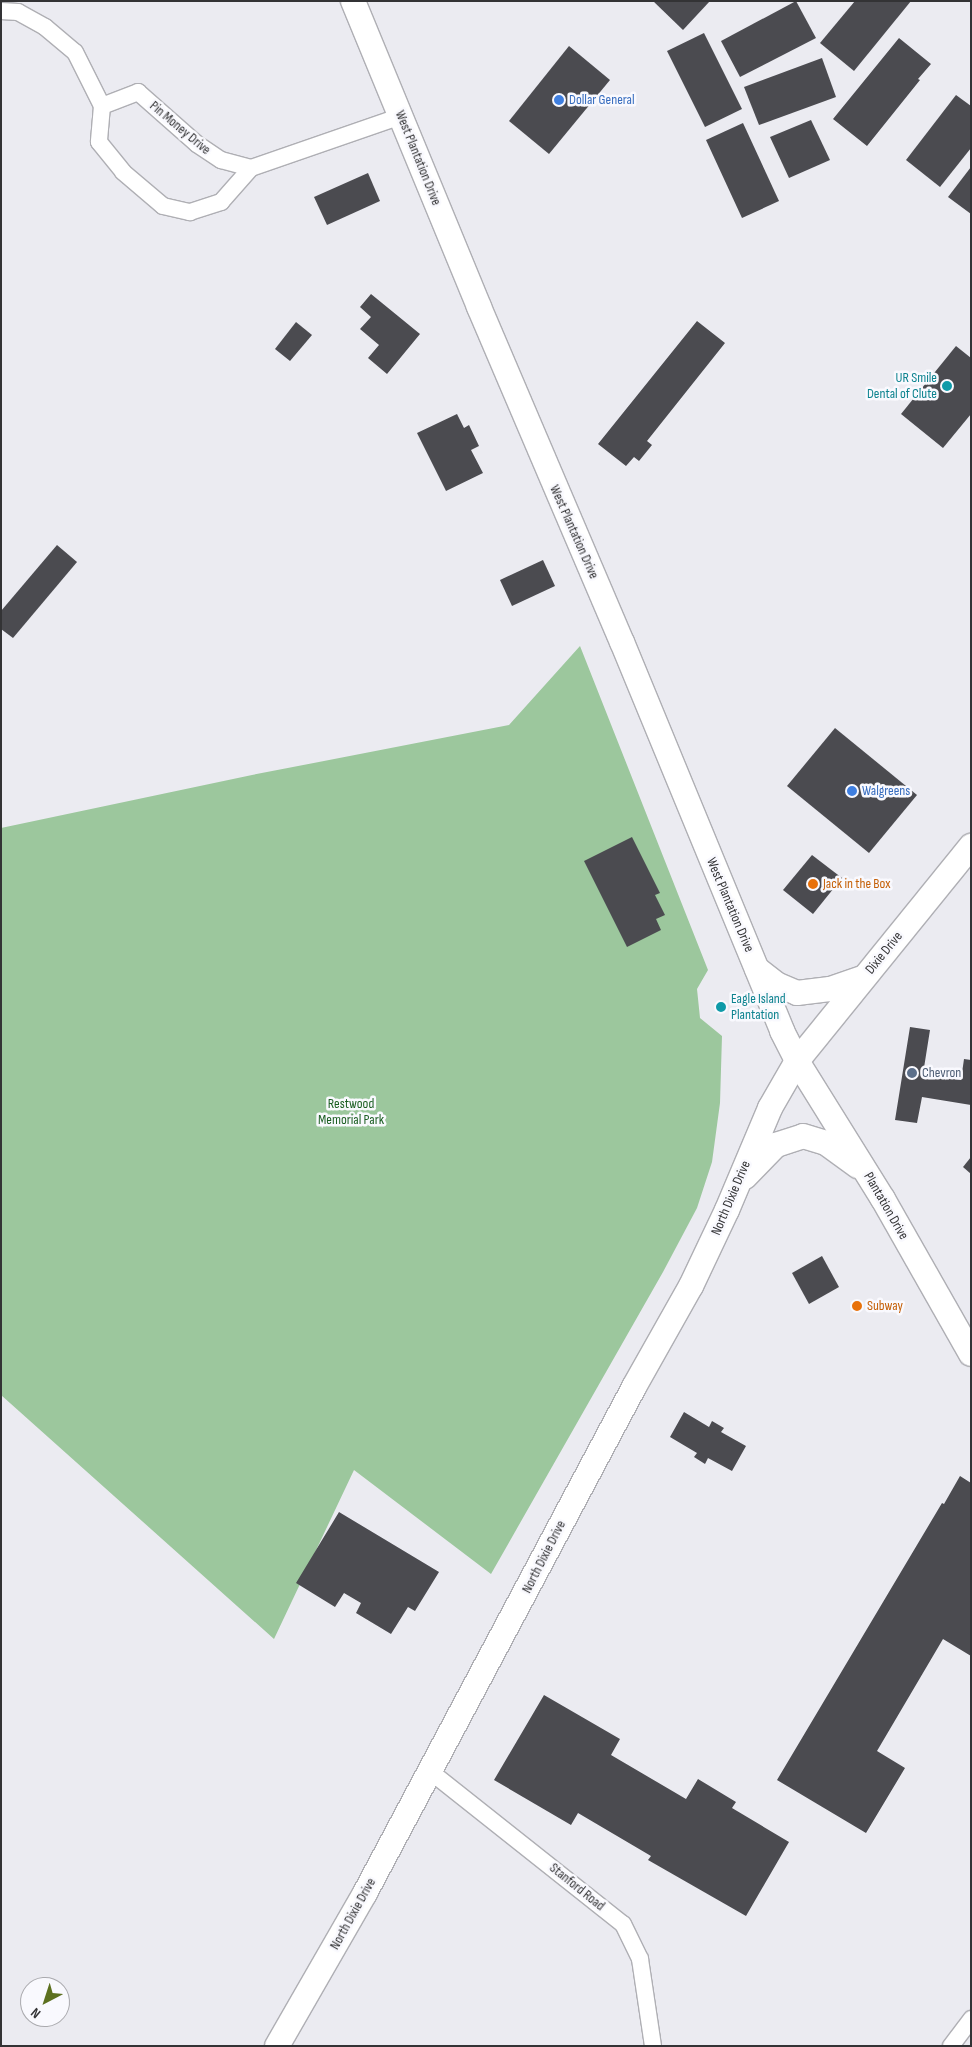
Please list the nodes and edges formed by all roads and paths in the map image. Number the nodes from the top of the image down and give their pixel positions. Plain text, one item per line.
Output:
1 (353, 1) edge
2 (1, 10) edge
3 (102, 106) junction
4 (401, 116) junction
5 (251, 168) junction
6 (968, 856) edge
7 (757, 969) junction
8 (864, 978) junction
9 (797, 1061) junction
10 (866, 1172) junction
11 (739, 1184) junction
12 (968, 1343) edge
13 (431, 1772) junction
14 (971, 2019) edge
15 (277, 2046) edge
16 (653, 2046) edge
17 (951, 2046) edge

1 - 4 main road, West Plantation Drive
2 - 3 street
3 - 5 street, Pin Money Drive
3 - 5 street
4 - 5 street
4 - 7 main road, West Plantation Drive
6 - 8 main road, Dixie Drive
7 - 8 main road
7 - 9 main road, West Plantation Drive
8 - 9 main road, Dixie Drive
9 - 10 main road, Plantation Drive
9 - 11 main road, North Dixie Drive
10 - 11 main road
10 - 12 main road, Plantation Drive
11 - 13 main road, North Dixie Drive
13 - 15 main road, North Dixie Drive
13 - 16 street, Stanford Road
14 - 17 street

